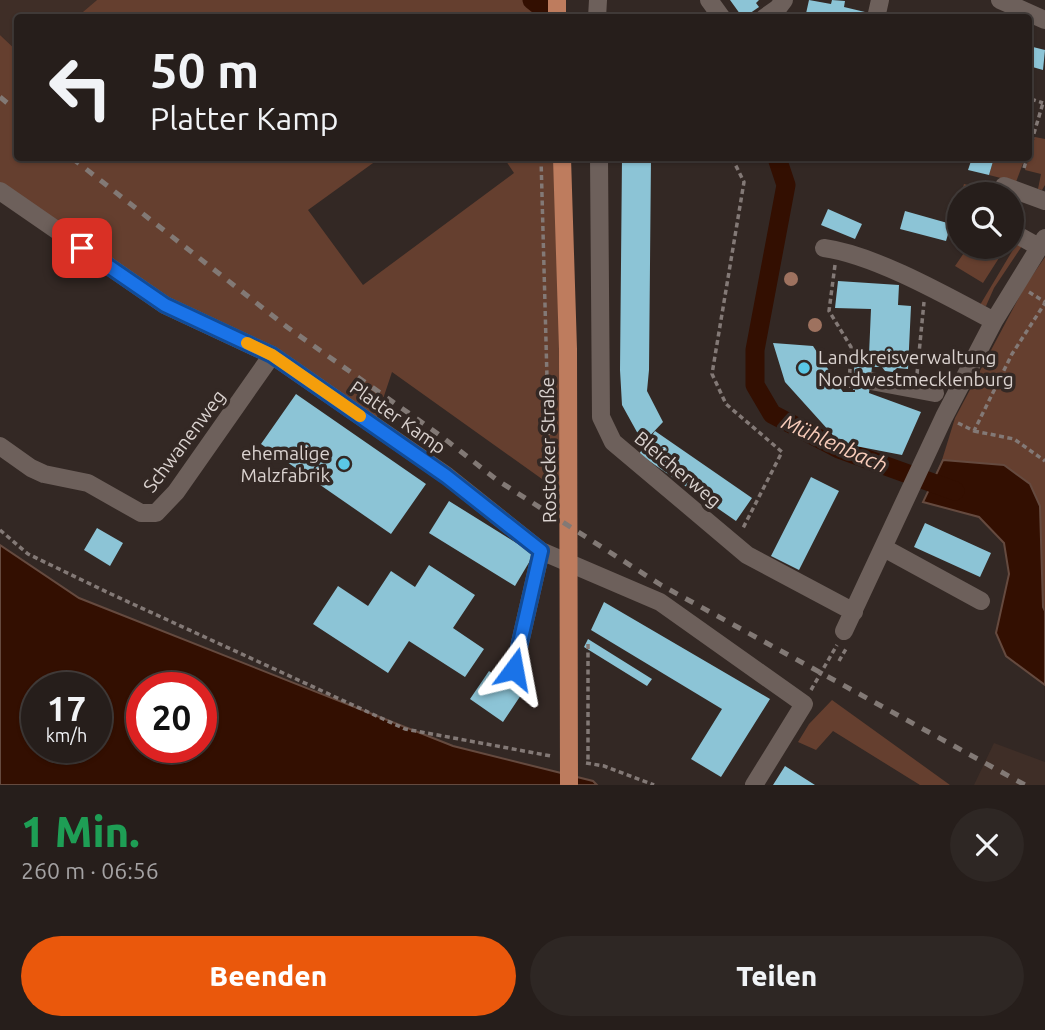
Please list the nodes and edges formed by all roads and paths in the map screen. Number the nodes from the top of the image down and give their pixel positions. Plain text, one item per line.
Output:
1 (784, 0) edge
2 (1000, 0) edge
3 (770, 14) edge
4 (1032, 14) edge
5 (1044, 103) edge
6 (1032, 141) edge
7 (562, 161) edge
8 (599, 161) edge
9 (734, 161) edge
10 (1026, 161) edge
11 (1024, 168) dead end
12 (0, 191) edge
13 (1024, 193) edge
14 (1045, 201) edge
15 (1024, 236) edge
16 (1042, 242) edge
17 (830, 249) joint
18 (925, 286) junction
19 (1045, 303) edge
20 (994, 321) junction
21 (272, 355) junction
22 (871, 381) dead end
23 (849, 388) dead end
24 (916, 390) junction
25 (934, 393) dead end
26 (953, 421) dead end
27 (974, 430) junction
28 (0, 446) edge
29 (1045, 461) edge
30 (0, 530) edge
31 (734, 544) junction
32 (884, 548) junction
33 (541, 551) junction
34 (981, 601) dead end
35 (854, 611) junction
36 (846, 639) junction
37 (839, 661) dead end
38 (514, 669) dead end
39 (804, 704) junction
40 (551, 756) dead end
41 (578, 761) dead end
42 (652, 784) edge
43 (569, 785) edge
44 (754, 785) edge

1 - 3 street
2 - 4 street
5 - 6 path
7 - 43 main road, Rostocker Straße
8 - 31 street, Bleicherweg
9 - 31 path
10 - 11 path
12 - 21 street, Platter Kamp
13 - 14 street
15 - 16 street
16 - 20 street
17 - 18 street
17 - 23 path
18 - 20 street
18 - 24 path
19 - 27 path
20 - 32 street
21 - 28 street, Schwanenweg
21 - 33 street, Platter Kamp
22 - 24 street
24 - 25 street
26 - 27 path
27 - 29 path
30 - 40 path
31 - 35 street, Bleicherweg
32 - 34 street
32 - 35 street
33 - 38 street
33 - 39 street, Platter Kamp
35 - 36 street
36 - 37 path
36 - 39 path
39 - 44 street
41 - 42 path

